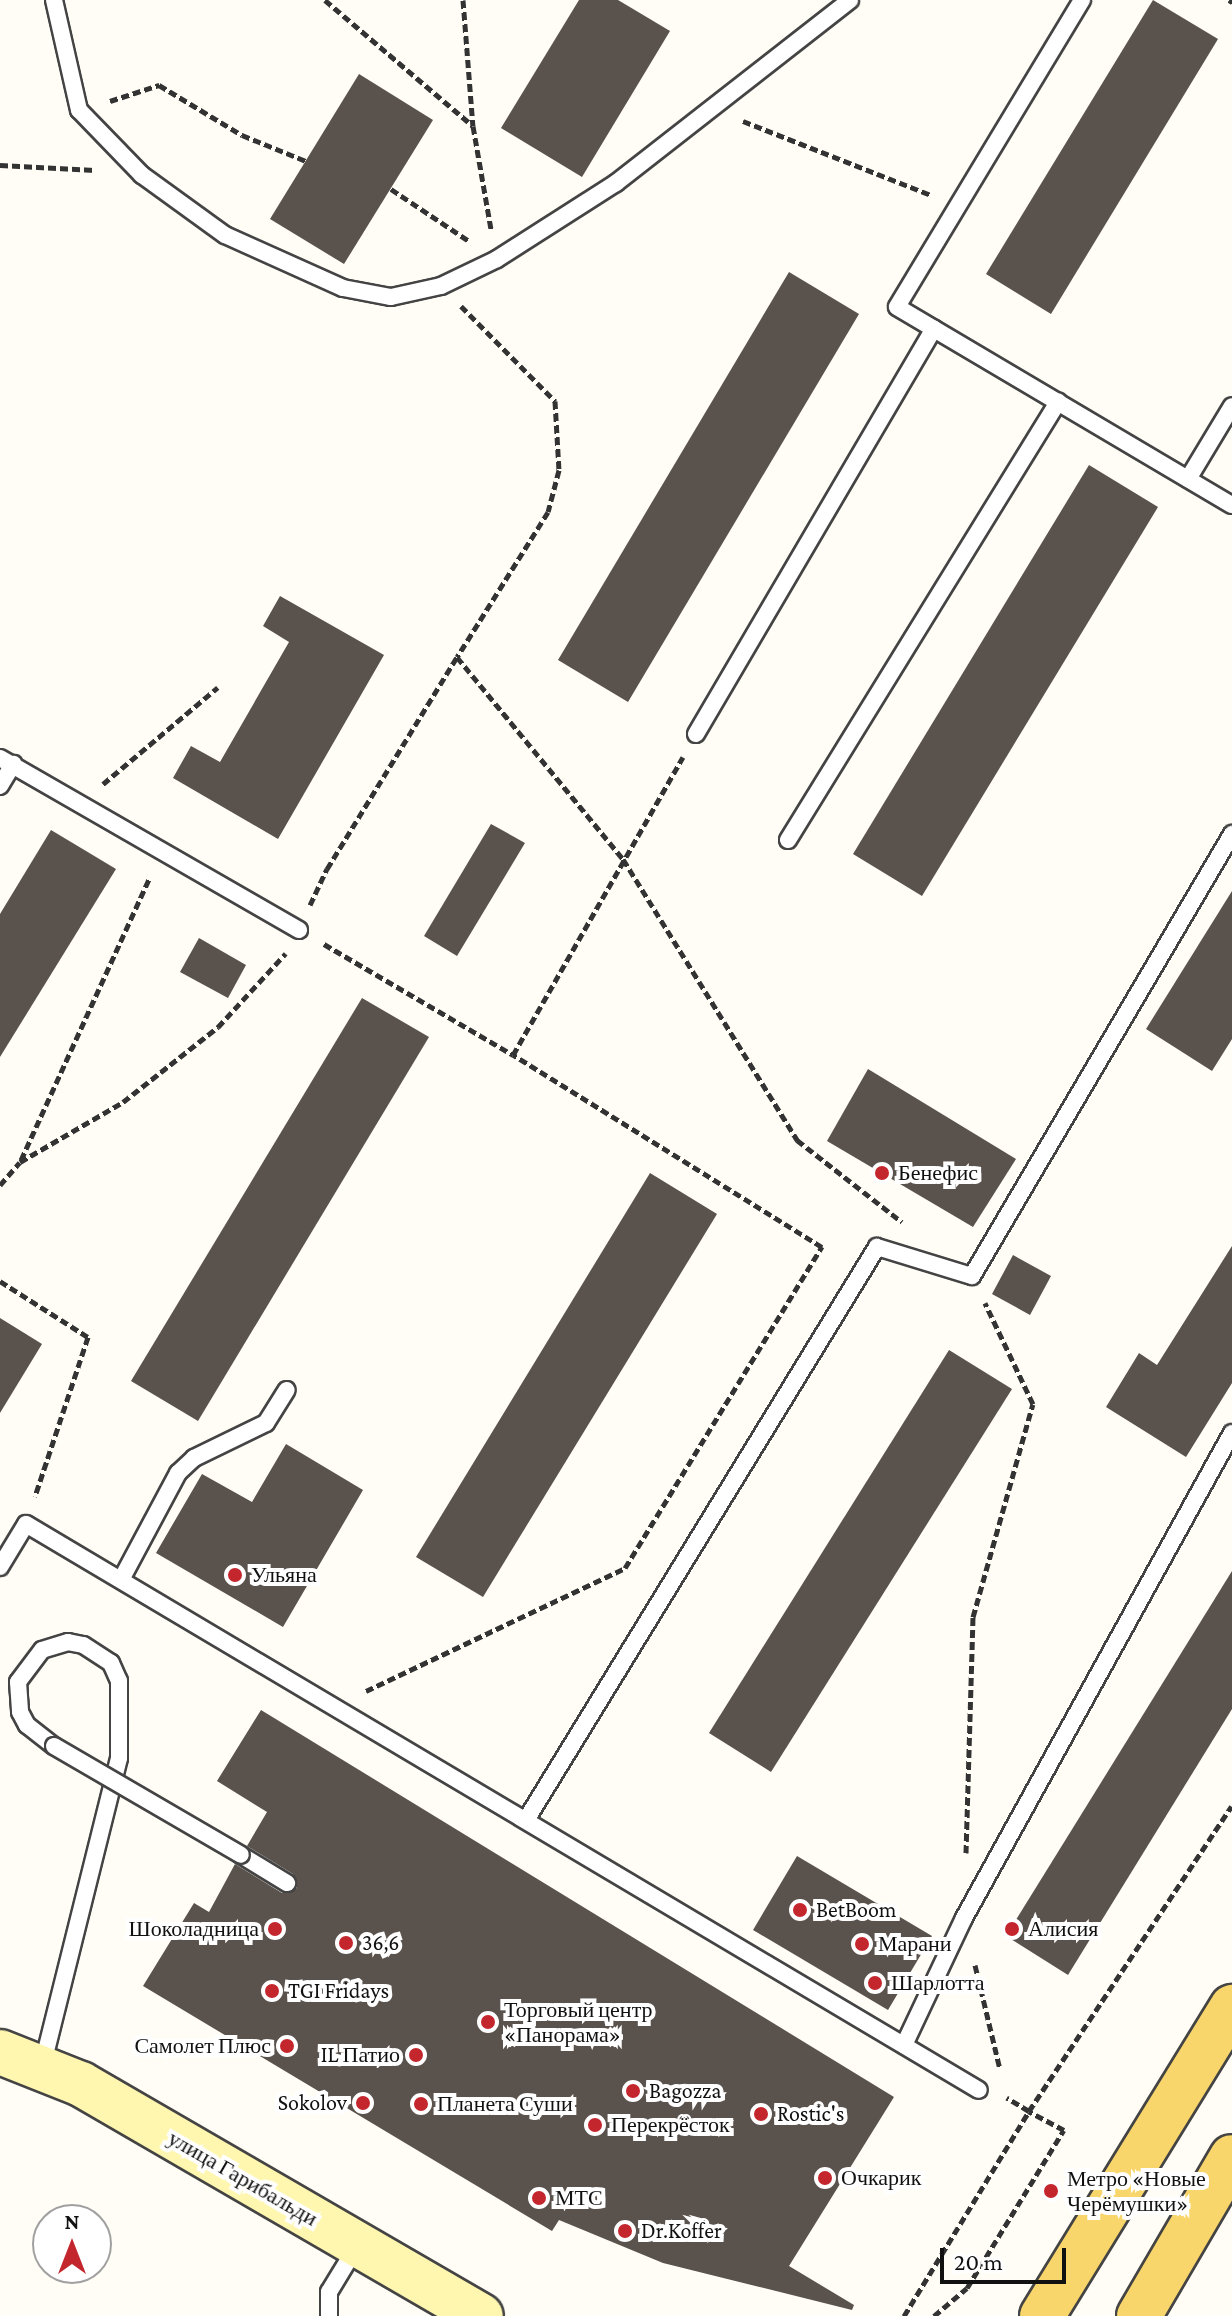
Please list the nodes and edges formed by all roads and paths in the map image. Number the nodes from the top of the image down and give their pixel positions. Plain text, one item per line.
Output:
1 (54, 0) edge
2 (325, 0) edge
3 (463, 0) edge
4 (850, 0) edge
5 (1082, 0) edge
6 (712, 109) junction
7 (79, 110) junction
8 (473, 126) junction
9 (306, 161) dead end
10 (0, 165) edge
11 (142, 175) junction
12 (391, 189) dead end
13 (958, 205) junction
14 (497, 259) junction
15 (441, 286) junction
16 (934, 329) junction
17 (1058, 402) junction
18 (1232, 406) edge
19 (1188, 479) junction
20 (1232, 505) edge
21 (457, 657) junction
22 (218, 687) dead end
23 (696, 734) joint
24 (6, 761) edge
25 (0, 786) edge
26 (89, 809) junction
27 (1232, 834) edge
28 (788, 840) dead end
29 (162, 851) junction
30 (623, 859) junction
31 (299, 930) junction
32 (513, 1055) junction
33 (20, 1162) junction
34 (0, 1185) edge
35 (909, 1227) dead end
36 (972, 1276) junction
37 (0, 1281) edge
38 (287, 1390) dead end
39 (1232, 1433) edge
40 (26, 1524) junction
41 (0, 1567) edge
42 (122, 1578) junction
43 (334, 1707) junction
44 (1232, 1806) edge
45 (526, 1820) junction
46 (287, 1883) dead end
47 (964, 1918) junction
48 (1232, 2007) edge
49 (904, 2045) junction
50 (0, 2052) edge
51 (42, 2067) junction
52 (979, 2090) dead end
53 (1029, 2111) junction
54 (1232, 2157) edge
55 (358, 2244) junction
56 (329, 2316) edge
57 (481, 2316) edge
58 (904, 2316) edge
59 (934, 2316) edge
60 (1042, 2316) edge
61 (1139, 2316) edge

1 - 7 lane
2 - 8 path
3 - 8 path
4 - 6 lane
5 - 13 lane
6 - 13 path
6 - 14 lane
7 - 9 path
7 - 11 lane
8 - 14 path
10 - 11 path
11 - 15 lane
12 - 14 path
13 - 16 lane
14 - 15 lane
15 - 21 path
16 - 17 lane
16 - 23 lane
17 - 19 lane
17 - 28 lane
18 - 19 lane
19 - 20 lane
21 - 30 path
21 - 31 path
22 - 26 path
23 - 30 path
24 - 25 lane
24 - 26 lane
26 - 29 lane
27 - 36 lane
29 - 31 lane
29 - 33 path
30 - 32 path
30 - 35 path
31 - 32 path
31 - 33 path
32 - 43 path
33 - 34 path
36 - 45 lane
36 - 47 path
37 - 40 path
38 - 42 lane
39 - 47 lane
40 - 41 lane
40 - 42 lane
42 - 43 lane
43 - 45 lane
44 - 53 path
45 - 49 lane
46 - 51 lane, bridge
47 - 49 lane
47 - 53 path
48 - 60 main road
49 - 52 lane
50 - 51 street, улица Гарибальди
51 - 55 street, улица Гарибальди
53 - 58 path
53 - 59 path
54 - 61 main road
55 - 56 lane
55 - 57 street, улица Гарибальди

